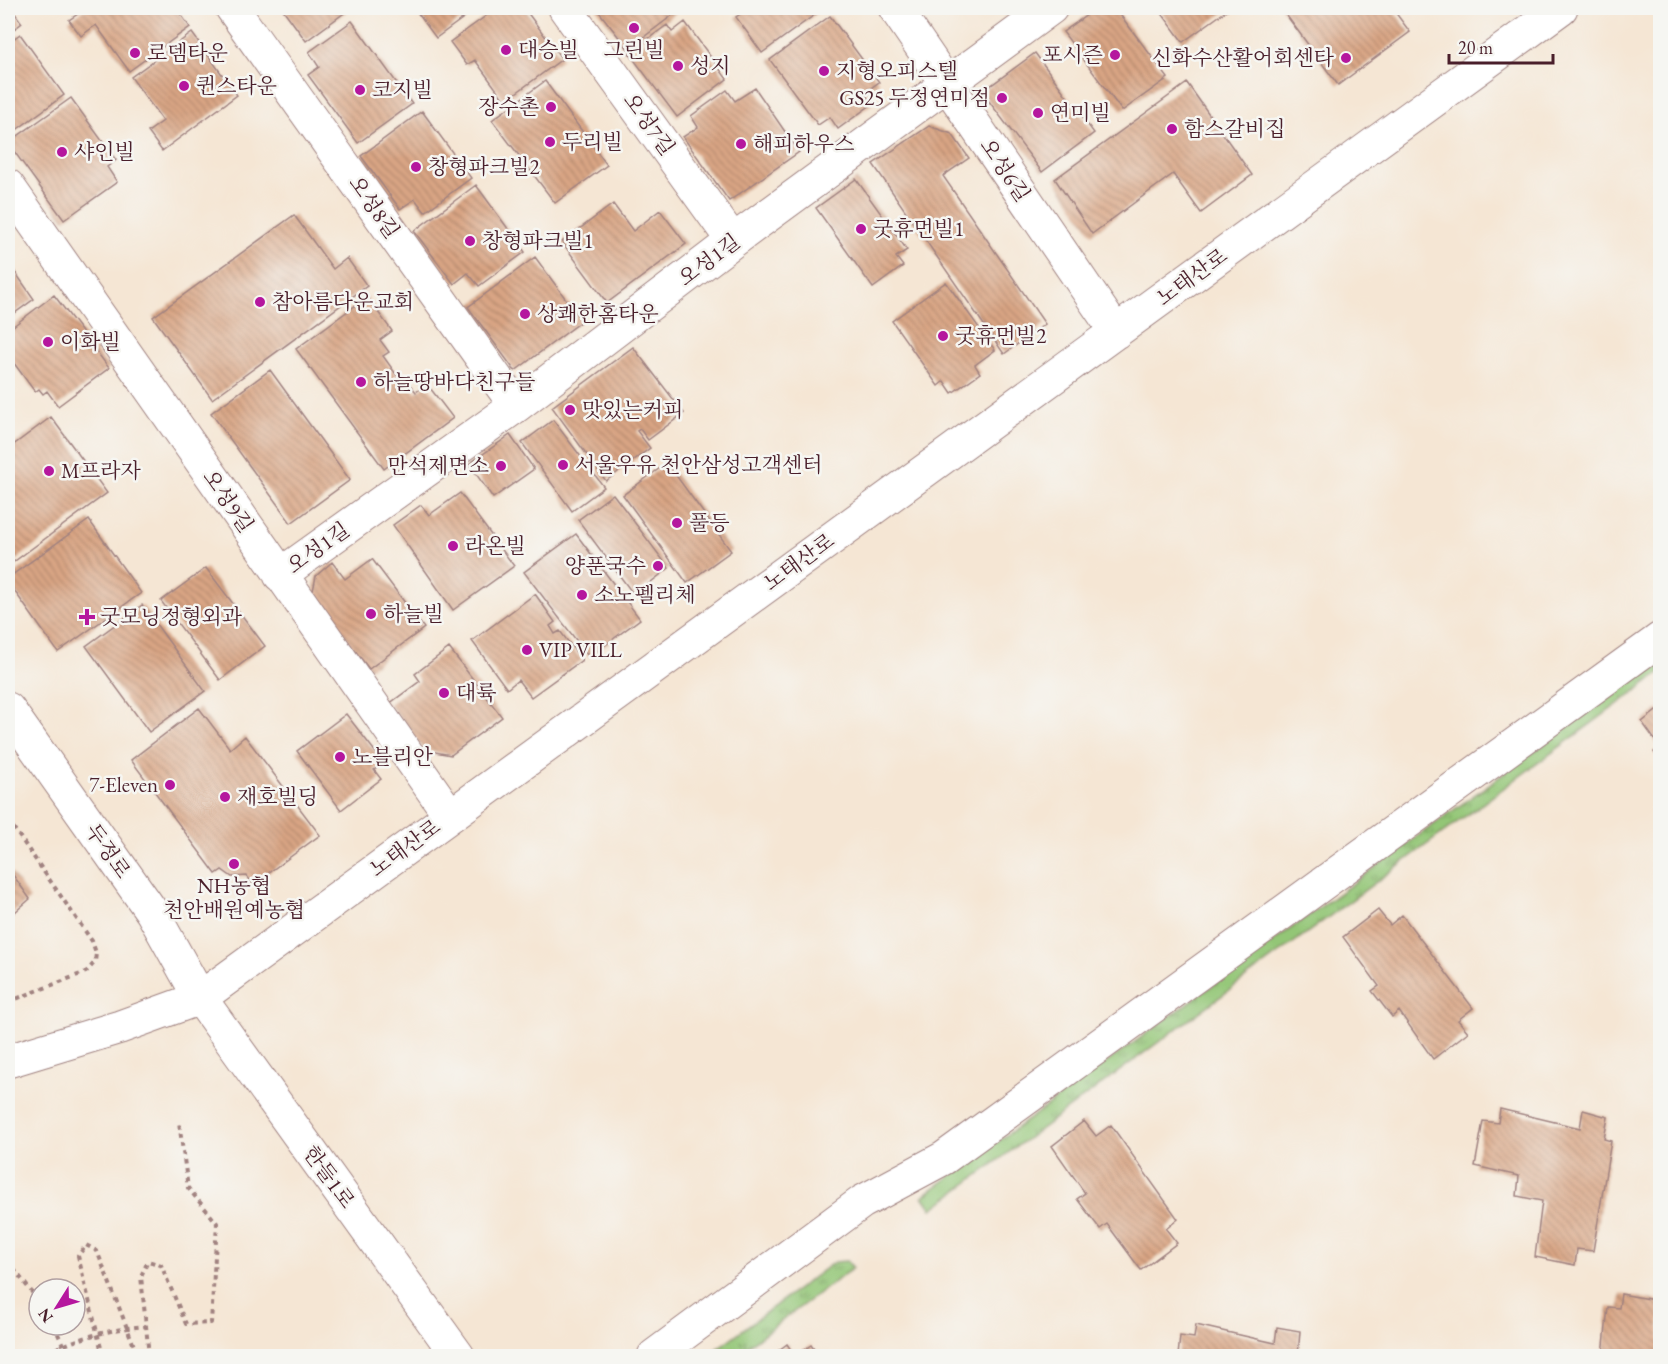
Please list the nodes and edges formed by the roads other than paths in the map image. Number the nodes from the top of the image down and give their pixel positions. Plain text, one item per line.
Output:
1 (232, 8) edge
2 (565, 8) edge
3 (894, 8) edge
4 (1051, 8) edge
5 (1561, 8) edge
6 (946, 84) junction
7 (8, 186) edge
8 (734, 241) junction
9 (1116, 332) junction
10 (516, 406) junction
11 (280, 575) junction
12 (1660, 639) edge
13 (8, 709) edge
14 (450, 815) junction
15 (200, 998) junction
16 (8, 1061) edge
17 (458, 1356) edge
18 (654, 1356) edge

1 - 10 street, 오성8길
2 - 8 street, 오성7길
3 - 6 street, 오성6길
4 - 6 street, 오성1길
5 - 9 street, 노태산로
6 - 8 street, 오성1길
6 - 9 street, 오성6길
7 - 11 street, 오성9길
8 - 10 street, 오성1길
9 - 14 street, 노태산로
10 - 11 street, 오성1길
11 - 14 street, 오성9길
12 - 18 street
13 - 15 street, 두정로
14 - 15 street, 노태산로
15 - 16 street, 노태산로
15 - 17 street, 한들1로

